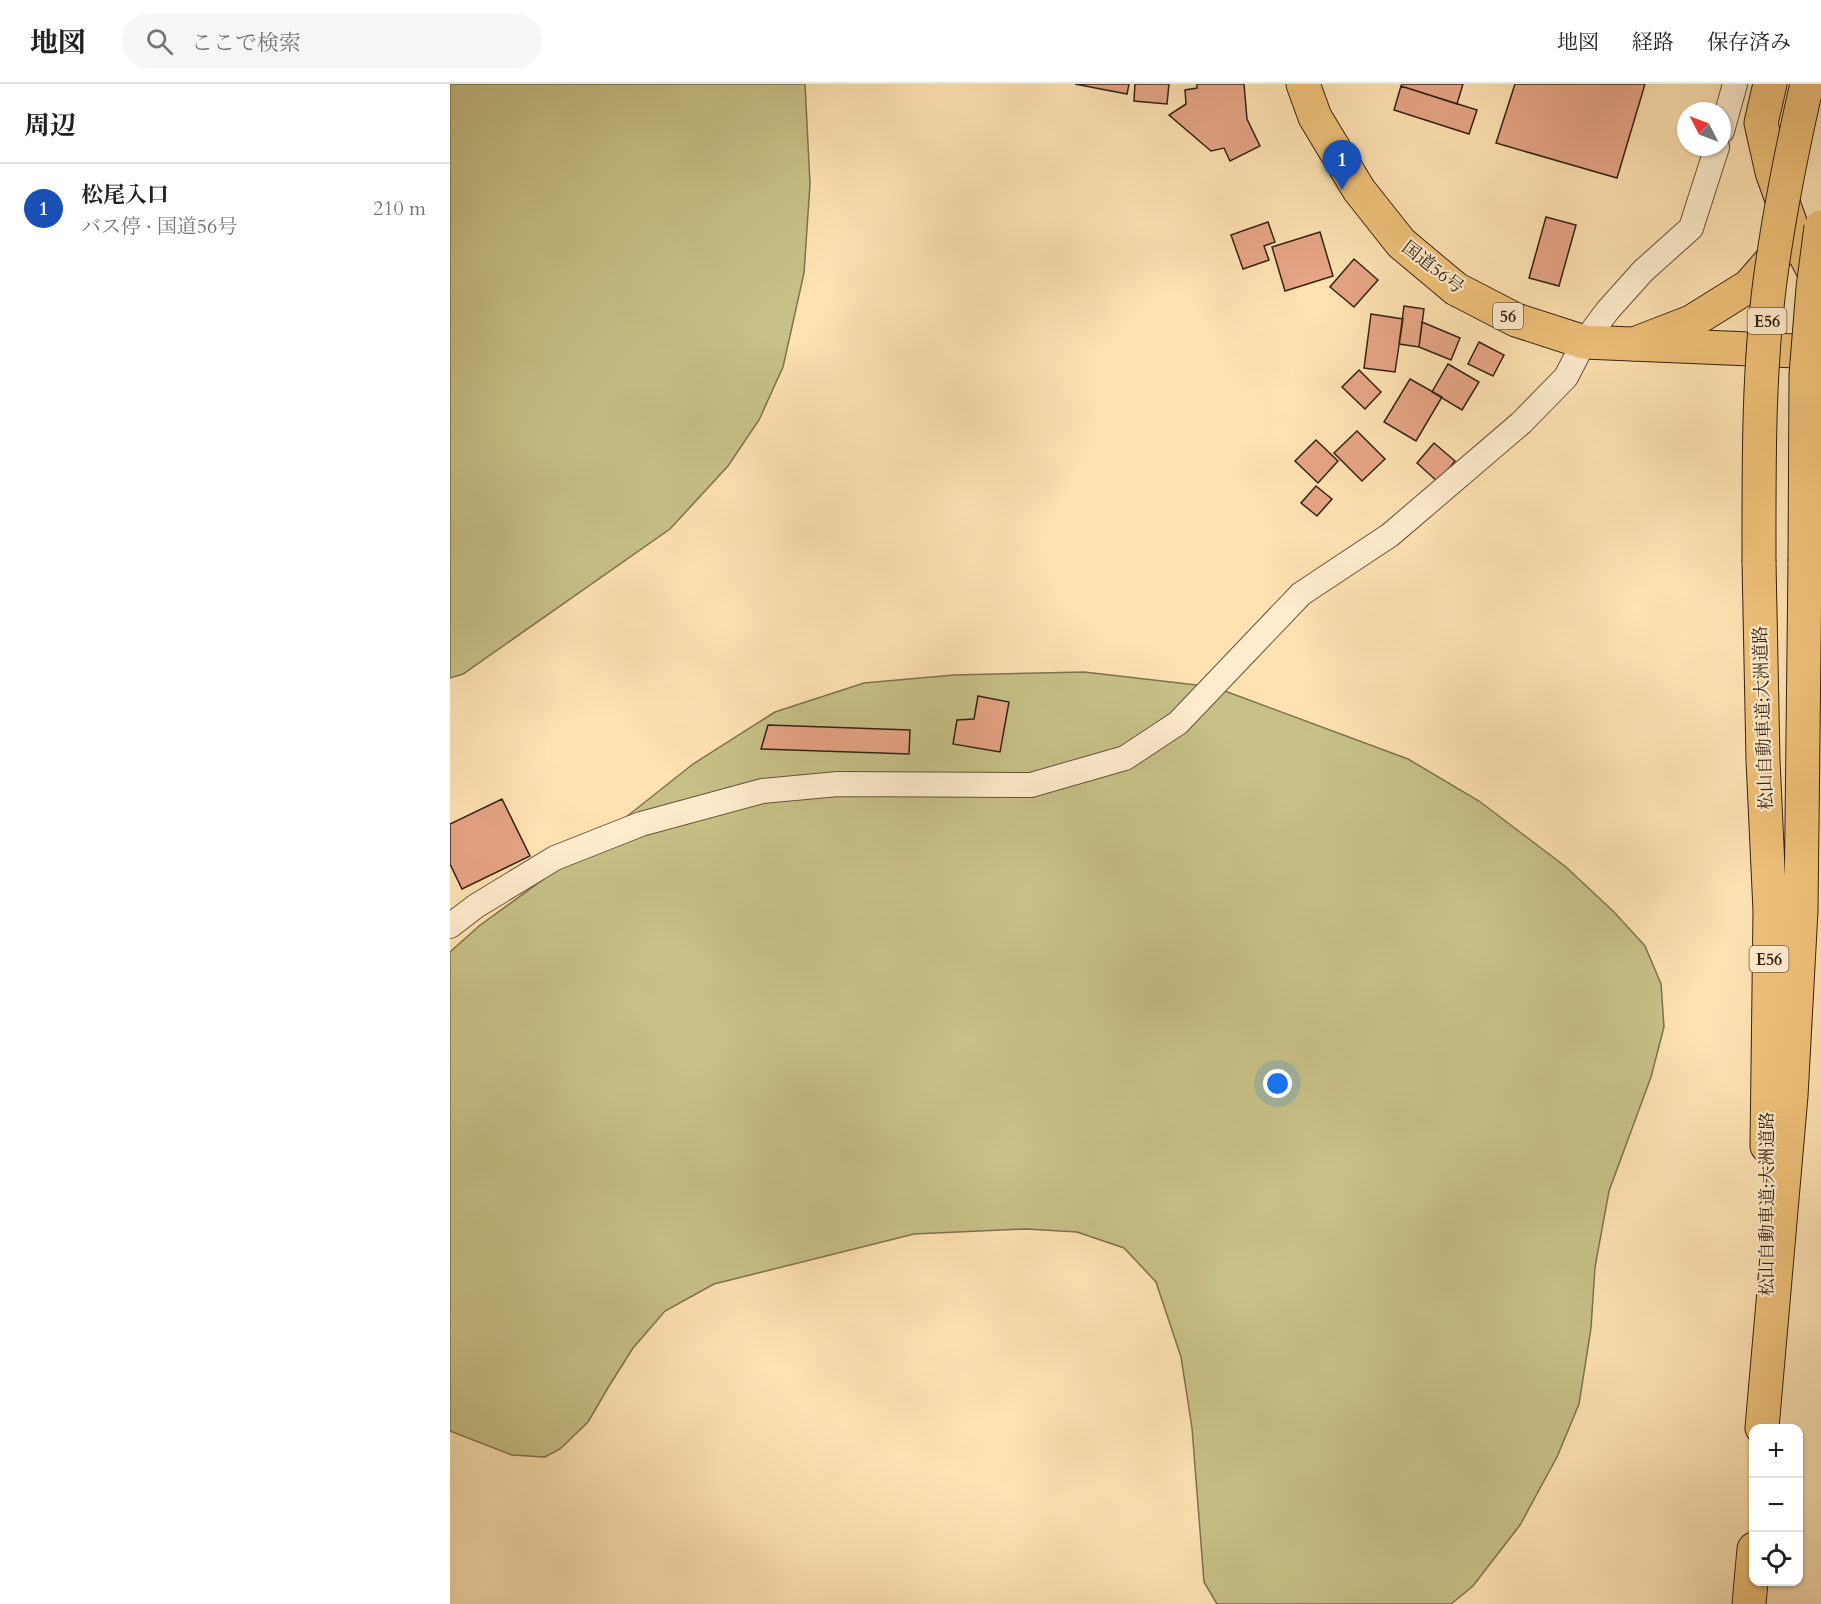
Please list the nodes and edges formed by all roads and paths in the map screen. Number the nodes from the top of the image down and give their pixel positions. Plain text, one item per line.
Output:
1 (1302, 84) edge
2 (1735, 84) edge
3 (1770, 84) edge
4 (1807, 84) edge
5 (1730, 102) edge
6 (1714, 156) edge
7 (1805, 225) edge
8 (1821, 285) edge
9 (1584, 342) junction
10 (1634, 344) junction
11 (1821, 352) edge
12 (450, 926) edge
13 (1767, 1355) junction
14 (1762, 1424) edge
15 (1751, 1586) edge
16 (1749, 1604) edge

1 - 9 highway, 国道56号 / 56
2 - 5 street
3 - 7 highway
4 - 13 highway, 松山自動車道;大洲道路 / E56, bridge
6 - 9 street
7 - 8 highway
7 - 10 highway
7 - 13 highway, 松山自動車道;大洲道路 / E56, bridge
9 - 10 highway, 国道56号 / 56
9 - 12 street
10 - 11 highway, 国道56号 / 56
13 - 14 highway, 松山自動車道;大洲道路 / E56
15 - 16 highway

